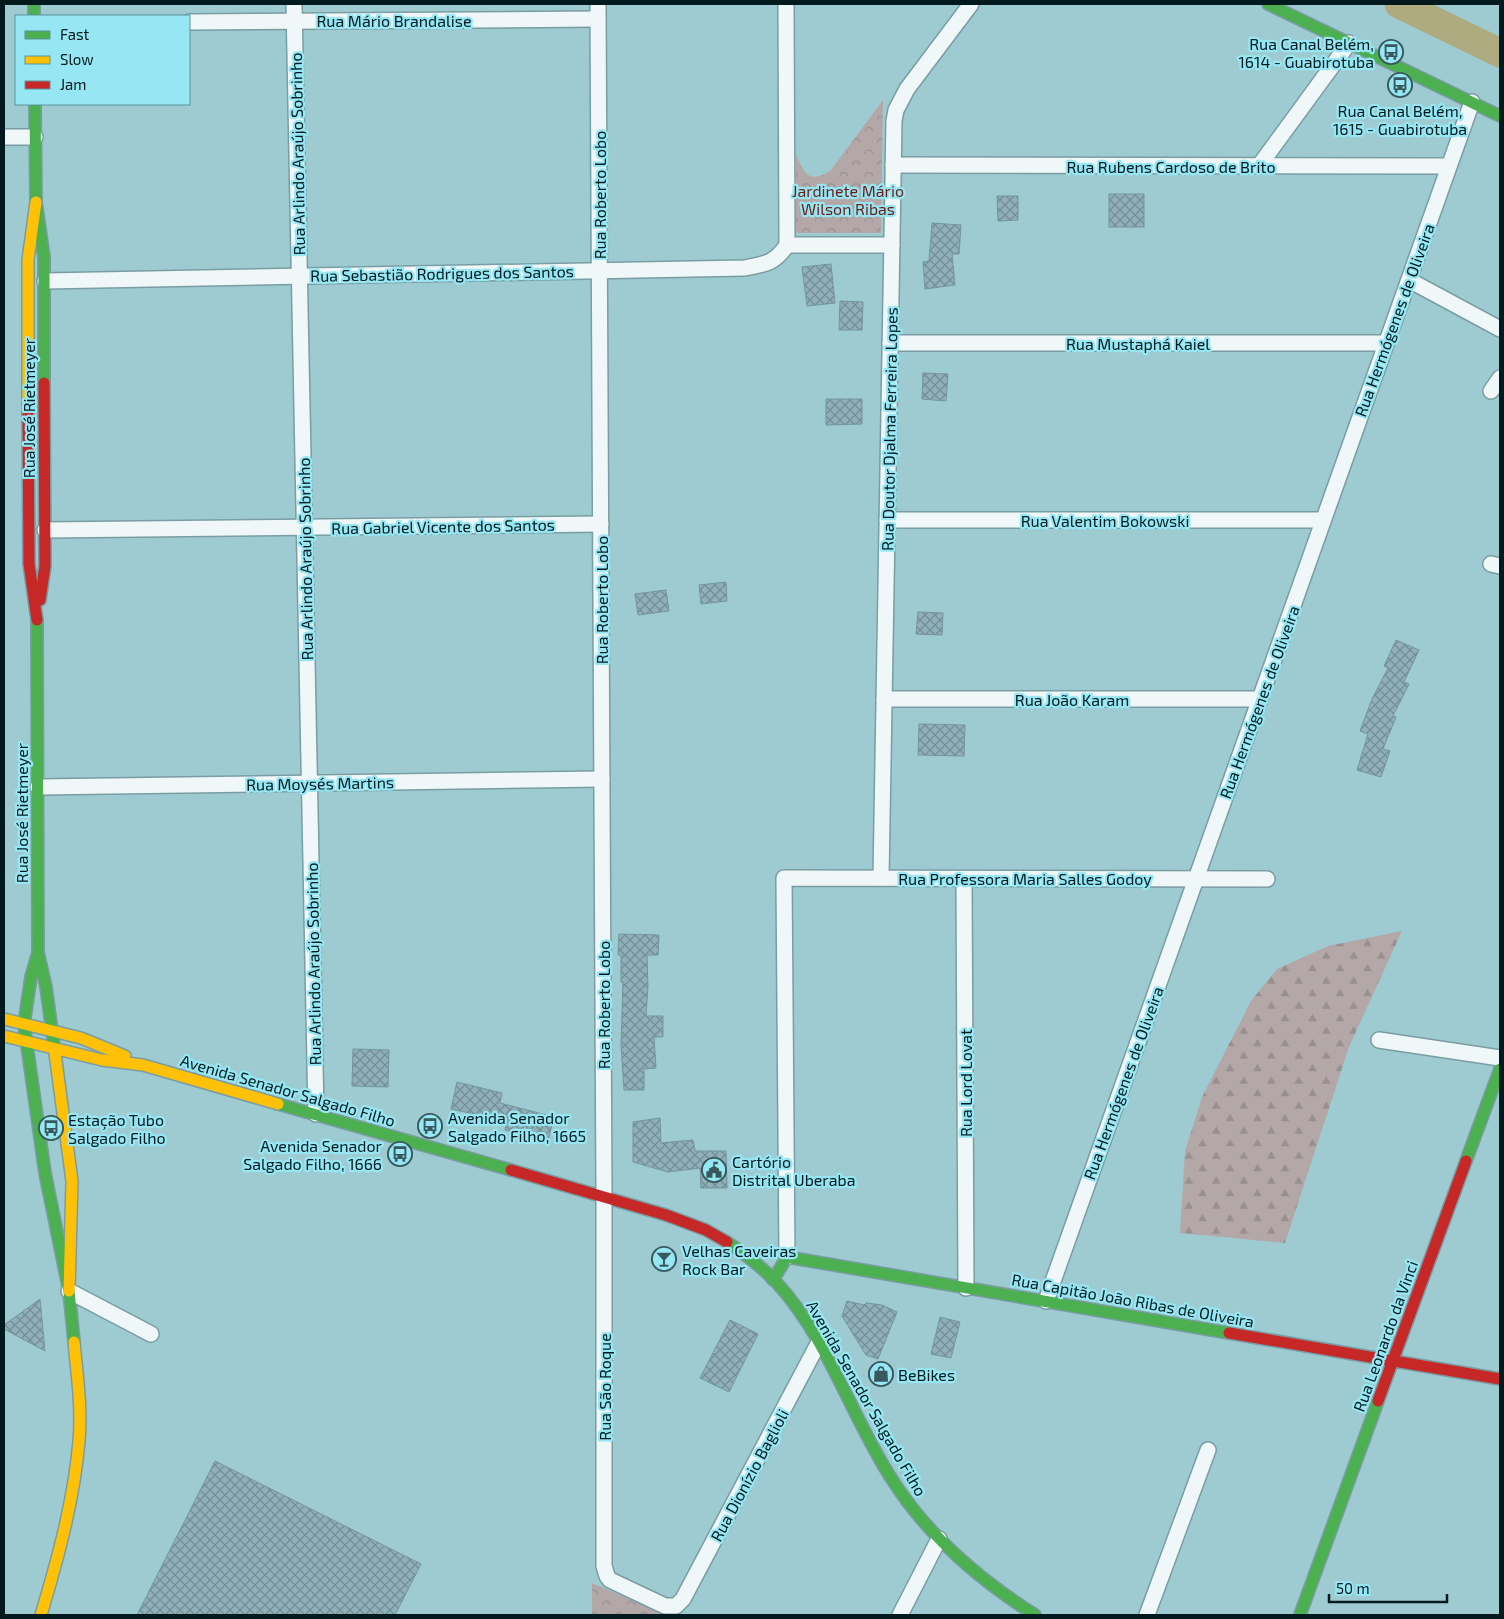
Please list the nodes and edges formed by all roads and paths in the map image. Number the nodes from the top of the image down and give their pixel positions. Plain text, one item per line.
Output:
1 (294, 4) edge
2 (786, 4) edge
3 (971, 4) edge
4 (1268, 4) edge
5 (598, 11) edge
6 (295, 21) junction
7 (190, 22) edge
8 (1349, 43) junction
9 (1472, 102) junction
10 (35, 105) edge
11 (1500, 116) edge
12 (4, 137) edge
13 (35, 137) junction
14 (893, 165) junction
15 (1259, 166) junction
16 (1449, 166) junction
17 (36, 202) junction
18 (787, 245) junction
19 (892, 245) junction
20 (600, 270) junction
21 (300, 276) junction
22 (1409, 280) junction
23 (45, 281) junction
24 (1500, 329) edge
25 (1386, 342) junction
26 (890, 343) junction
27 (1500, 378) edge
28 (1491, 390) dead end
29 (887, 520) junction
30 (1323, 520) junction
31 (601, 524) junction
32 (304, 527) junction
33 (45, 530) junction
34 (37, 615) junction
35 (884, 699) junction
36 (1260, 699) junction
37 (602, 779) junction
38 (309, 784) junction
39 (38, 787) junction
40 (881, 878) junction
41 (964, 878) junction
42 (1195, 879) junction
43 (1267, 879) dead end
44 (38, 952) junction
45 (4, 1019) edge
46 (24, 1024) junction
47 (50, 1030) junction
48 (4, 1036) edge
49 (1379, 1040) dead end
50 (27, 1042) junction
51 (53, 1048) junction
52 (1500, 1058) edge
53 (142, 1065) junction
54 (1500, 1069) edge
55 (316, 1114) junction
56 (604, 1197) junction
57 (786, 1257) junction
58 (773, 1280) junction
59 (966, 1288) junction
60 (70, 1291) junction
61 (1046, 1301) junction
62 (151, 1334) dead end
63 (819, 1342) junction
64 (1393, 1361) junction
65 (1500, 1380) edge
66 (1208, 1450) dead end
67 (939, 1539) junction
68 (676, 1606) joint
69 (40, 1615) edge
70 (900, 1615) edge
71 (1035, 1615) edge
72 (1147, 1615) edge
73 (1300, 1615) edge

1 - 6 street, Rua Arlindo Araújo Sobrinho
2 - 18 street
3 - 14 street, Rua Doutor Djalma Ferreira Lopes
4 - 8 main road
5 - 6 street, Rua Mário Brandalise
5 - 20 street, Rua Roberto Lobo
6 - 7 street, Rua Mário Brandalise
6 - 21 street, Rua Arlindo Araújo Sobrinho
8 - 9 main road
8 - 15 street
9 - 11 main road
9 - 16 street, Rua Hermógenes de Oliveira
10 - 13 main road, Rua José Rietmeyer
12 - 13 street
13 - 17 main road, Rua José Rietmeyer
14 - 15 street, Rua Rubens Cardoso de Brito
14 - 19 street, Rua Doutor Djalma Ferreira Lopes
15 - 16 street, Rua Rubens Cardoso de Brito
16 - 22 street, Rua Hermógenes de Oliveira
17 - 23 main road, Rua José Rietmeyer
17 - 34 main road, Rua José Rietmeyer
18 - 19 street
18 - 20 street, Rua Sebastião Rodrigues dos Santos
19 - 26 street, Rua Doutor Djalma Ferreira Lopes
20 - 21 street, Rua Sebastião Rodrigues dos Santos
20 - 31 street, Rua Roberto Lobo
21 - 23 street, Rua Sebastião Rodrigues dos Santos
21 - 32 street, Rua Arlindo Araújo Sobrinho
22 - 24 street
22 - 25 street, Rua Hermógenes de Oliveira
23 - 33 main road, Rua José Rietmeyer
25 - 26 street, Rua Mustaphá Kaiel
25 - 30 street, Rua Hermógenes de Oliveira
26 - 29 street, Rua Doutor Djalma Ferreira Lopes
27 - 28 street
29 - 30 street, Rua Valentim Bokowski
29 - 35 street, Rua Doutor Djalma Ferreira Lopes
30 - 36 street, Rua Hermógenes de Oliveira
31 - 32 street, Rua Gabriel Vicente dos Santos
31 - 37 street, Rua Roberto Lobo
32 - 33 street, Rua Gabriel Vicente dos Santos
32 - 38 street, Rua Arlindo Araújo Sobrinho
33 - 34 main road, Rua José Rietmeyer
34 - 39 main road, Rua José Rietmeyer
35 - 36 street, Rua João Karam
35 - 40 street, Rua Doutor Djalma Ferreira Lopes
36 - 42 street, Rua Hermógenes de Oliveira
37 - 38 street, Rua Moysés Martins
37 - 56 street, Rua Roberto Lobo
38 - 39 street, Rua Moysés Martins
38 - 55 street, Rua Arlindo Araújo Sobrinho
39 - 44 main road, Rua José Rietmeyer
40 - 41 street, Rua Professora Maria Salles Godoy
40 - 57 street, Rua Professora Maria Salles Godoy
41 - 42 street, Rua Professora Maria Salles Godoy
41 - 59 street, Rua Lord Lovat
42 - 43 street, Rua Professora Maria Salles Godoy
42 - 61 street, Rua Hermógenes de Oliveira
44 - 46 main road, Rua José Rietmeyer
44 - 47 main road, Rua José Rietmeyer
45 - 46 main road, Avenida Senador Salgado Filho
46 - 47 main road, Avenida Senador Salgado Filho
46 - 50 main road, Rua José Rietmeyer
47 - 51 main road, Rua José Rietmeyer
47 - 53 main road, Avenida Senador Salgado Filho
48 - 50 main road, Avenida Senador Salgado Filho
49 - 52 street
50 - 51 main road, Avenida Senador Salgado Filho
50 - 60 main road, Rua José Rietmeyer
51 - 53 main road, Avenida Senador Salgado Filho
51 - 60 main road, Rua José Rietmeyer
53 - 55 main road, Avenida Senador Salgado Filho
54 - 64 main road, Rua Leonardo da Vinci
55 - 56 main road, Avenida Senador Salgado Filho
56 - 58 main road, Avenida Senador Salgado Filho
56 - 68 street, Rua São Roque
57 - 58 main road
57 - 59 main road, Rua Capitão João Ribas de Oliveira
58 - 63 main road, Avenida Senador Salgado Filho
59 - 61 main road, Rua Capitão João Ribas de Oliveira
60 - 62 street
60 - 69 main road
61 - 64 main road, Rua Capitão João Ribas de Oliveira
63 - 67 main road, Avenida Senador Salgado Filho
63 - 68 street, Rua Dionízio Baglioli
64 - 65 main road, Rua Capitão João Ribas de Oliveira
64 - 73 main road, Rua Leonardo da Vinci
66 - 72 street
67 - 70 street
67 - 71 main road, Avenida Senador Salgado Filho

